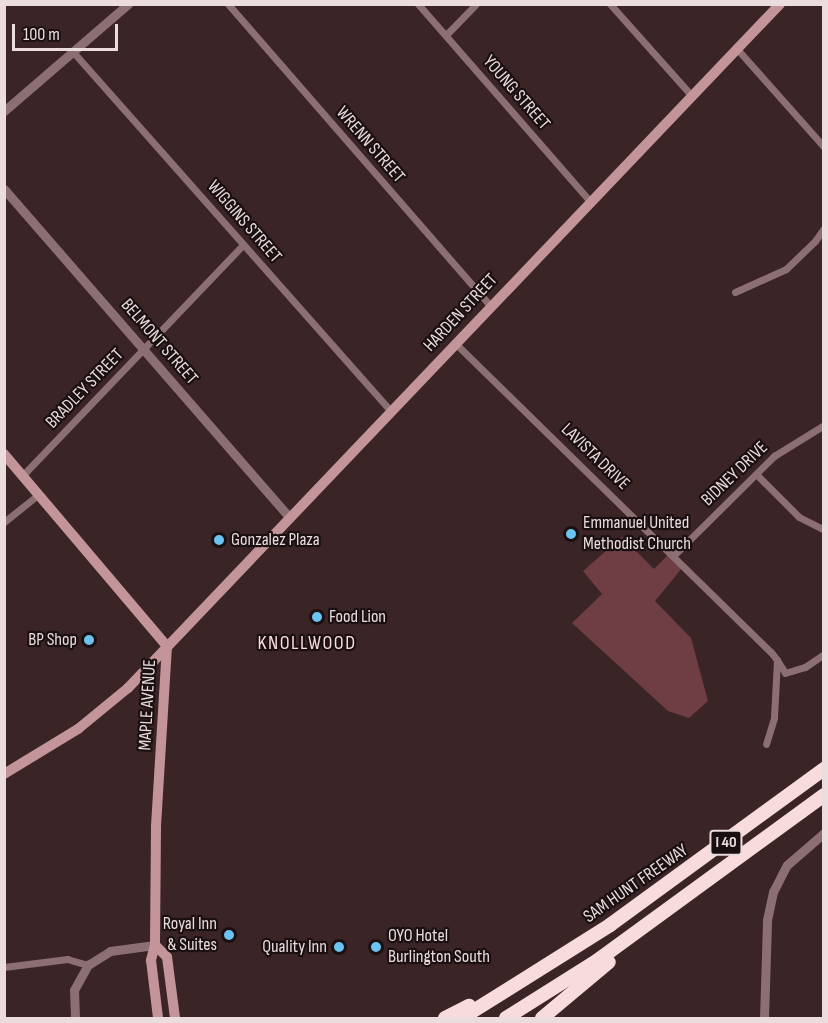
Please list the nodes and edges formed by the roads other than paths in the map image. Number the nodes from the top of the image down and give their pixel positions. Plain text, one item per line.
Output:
1 (128, 4) edge
2 (228, 4) edge
3 (418, 4) edge
4 (476, 4) edge
5 (610, 4) edge
6 (780, 4) edge
7 (446, 35) junction
8 (738, 50) junction
9 (74, 53) junction
10 (692, 96) junction
11 (4, 111) edge
12 (824, 147) edge
13 (4, 189) edge
14 (591, 202) junction
15 (824, 228) edge
16 (243, 245) junction
17 (735, 292) dead end
18 (490, 305) junction
19 (456, 344) junction
20 (142, 350) junction
21 (390, 410) junction
22 (824, 425) edge
23 (4, 454) edge
24 (23, 475) junction
25 (757, 475) junction
26 (39, 494) junction
27 (288, 516) junction
28 (4, 522) edge
29 (824, 531) edge
30 (674, 555) junction
31 (167, 646) junction
32 (824, 654) edge
33 (777, 660) junction
34 (766, 744) dead end
35 (824, 769) edge
36 (4, 774) edge
37 (824, 795) edge
38 (824, 833) edge
39 (709, 881) junction
40 (155, 945) junction
41 (88, 965) junction
42 (4, 967) edge
43 (541, 970) junction
44 (75, 1018) edge
45 (158, 1018) edge
46 (175, 1018) edge
47 (445, 1018) edge
48 (462, 1018) edge
49 (506, 1018) edge
50 (542, 1018) edge
51 (764, 1018) edge

1 - 9 street
2 - 18 street, WRENN STREET
3 - 7 street, YOUNG STREET
4 - 7 street
5 - 10 street
6 - 8 main road, HARDEN STREET
7 - 14 street, YOUNG STREET
8 - 10 main road, HARDEN STREET
8 - 12 street
9 - 11 street
9 - 16 street, WIGGINS STREET
10 - 14 main road, HARDEN STREET
13 - 20 street, BELMONT STREET
14 - 18 main road, HARDEN STREET
15 - 17 street
16 - 20 street, BRADLEY STREET
16 - 21 street, WIGGINS STREET
18 - 19 main road, HARDEN STREET
19 - 21 main road, HARDEN STREET
19 - 30 street, LAVISTA DRIVE
20 - 24 street, BRADLEY STREET
20 - 27 street, BELMONT STREET
21 - 27 main road, HARDEN STREET
22 - 25 street, BIDNEY DRIVE
23 - 24 main road, MAPLE AVENUE
24 - 26 main road, MAPLE AVENUE
25 - 29 street
25 - 30 street, BIDNEY DRIVE
26 - 28 street
26 - 31 main road, MAPLE AVENUE
27 - 31 main road, HARDEN STREET
30 - 33 street, LAVISTA DRIVE
31 - 36 main road, HARDEN STREET
31 - 40 main road, MAPLE AVENUE
32 - 33 street
33 - 34 street
35 - 43 highway, SAM HUNT FREEWAY / I 40
37 - 39 highway, I 40
38 - 51 street
39 - 49 highway, I 40
39 - 50 highway
40 - 41 street
40 - 45 main road, MAPLE AVENUE
40 - 46 main road, MAPLE AVENUE
41 - 42 street
41 - 44 street
43 - 47 highway
43 - 48 highway, SAM HUNT FREEWAY / I 40

